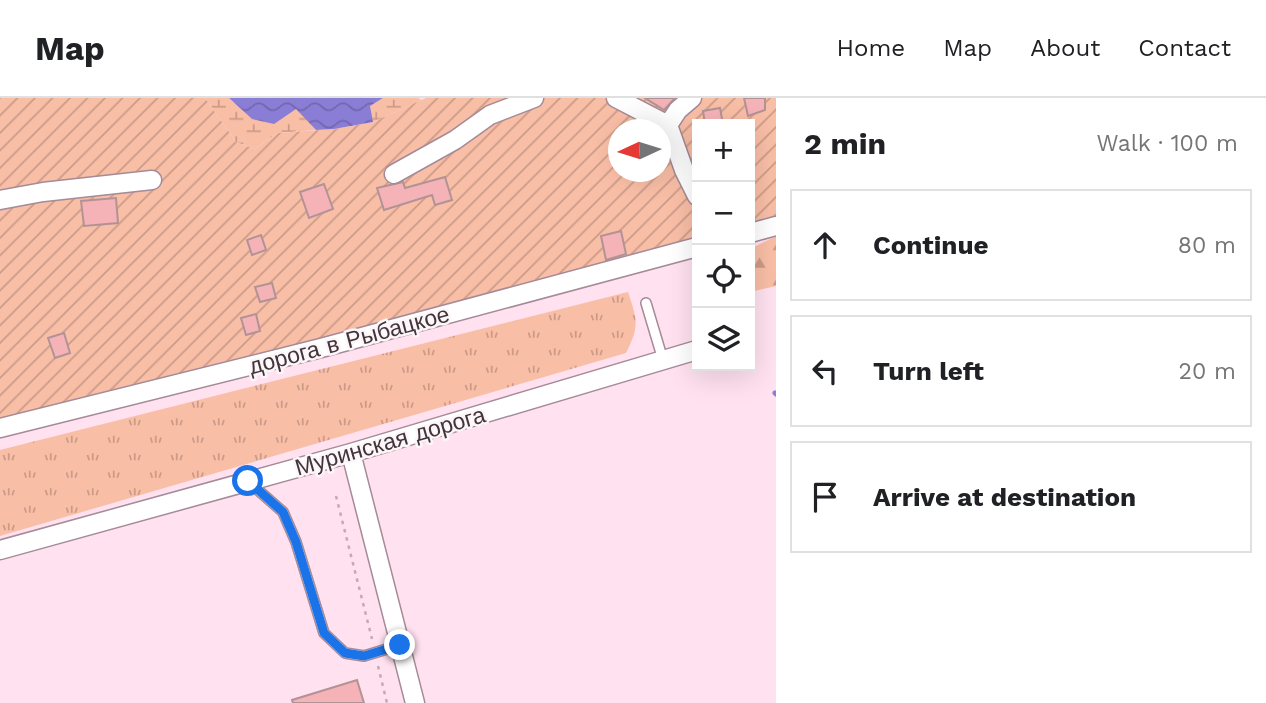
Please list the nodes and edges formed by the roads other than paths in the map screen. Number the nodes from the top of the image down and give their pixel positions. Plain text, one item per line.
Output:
1 (534, 98) edge
2 (615, 98) edge
3 (692, 98) edge
4 (656, 119) edge
5 (671, 120) edge
6 (671, 133) edge
7 (394, 174) dead end
8 (152, 180) dead end
9 (692, 186) edge
10 (0, 200) edge
11 (776, 226) edge
12 (755, 232) edge
13 (692, 248) edge
14 (646, 303) dead end
15 (692, 351) edge
16 (663, 360) junction
17 (0, 428) edge
18 (351, 453) junction
19 (248, 481) junction
20 (0, 550) edge
21 (400, 645) junction
22 (415, 703) edge

1 - 7 street
2 - 4 street
3 - 5 street
6 - 9 street
8 - 10 street
11 - 12 street
13 - 17 street, дорога в Рыбацкое
14 - 16 lane
15 - 16 street, Муринская дорога
16 - 18 street, Муринская дорога
18 - 19 street, Муринская дорога
18 - 21 street
19 - 20 street, Муринская дорога
19 - 21 lane
21 - 22 street

